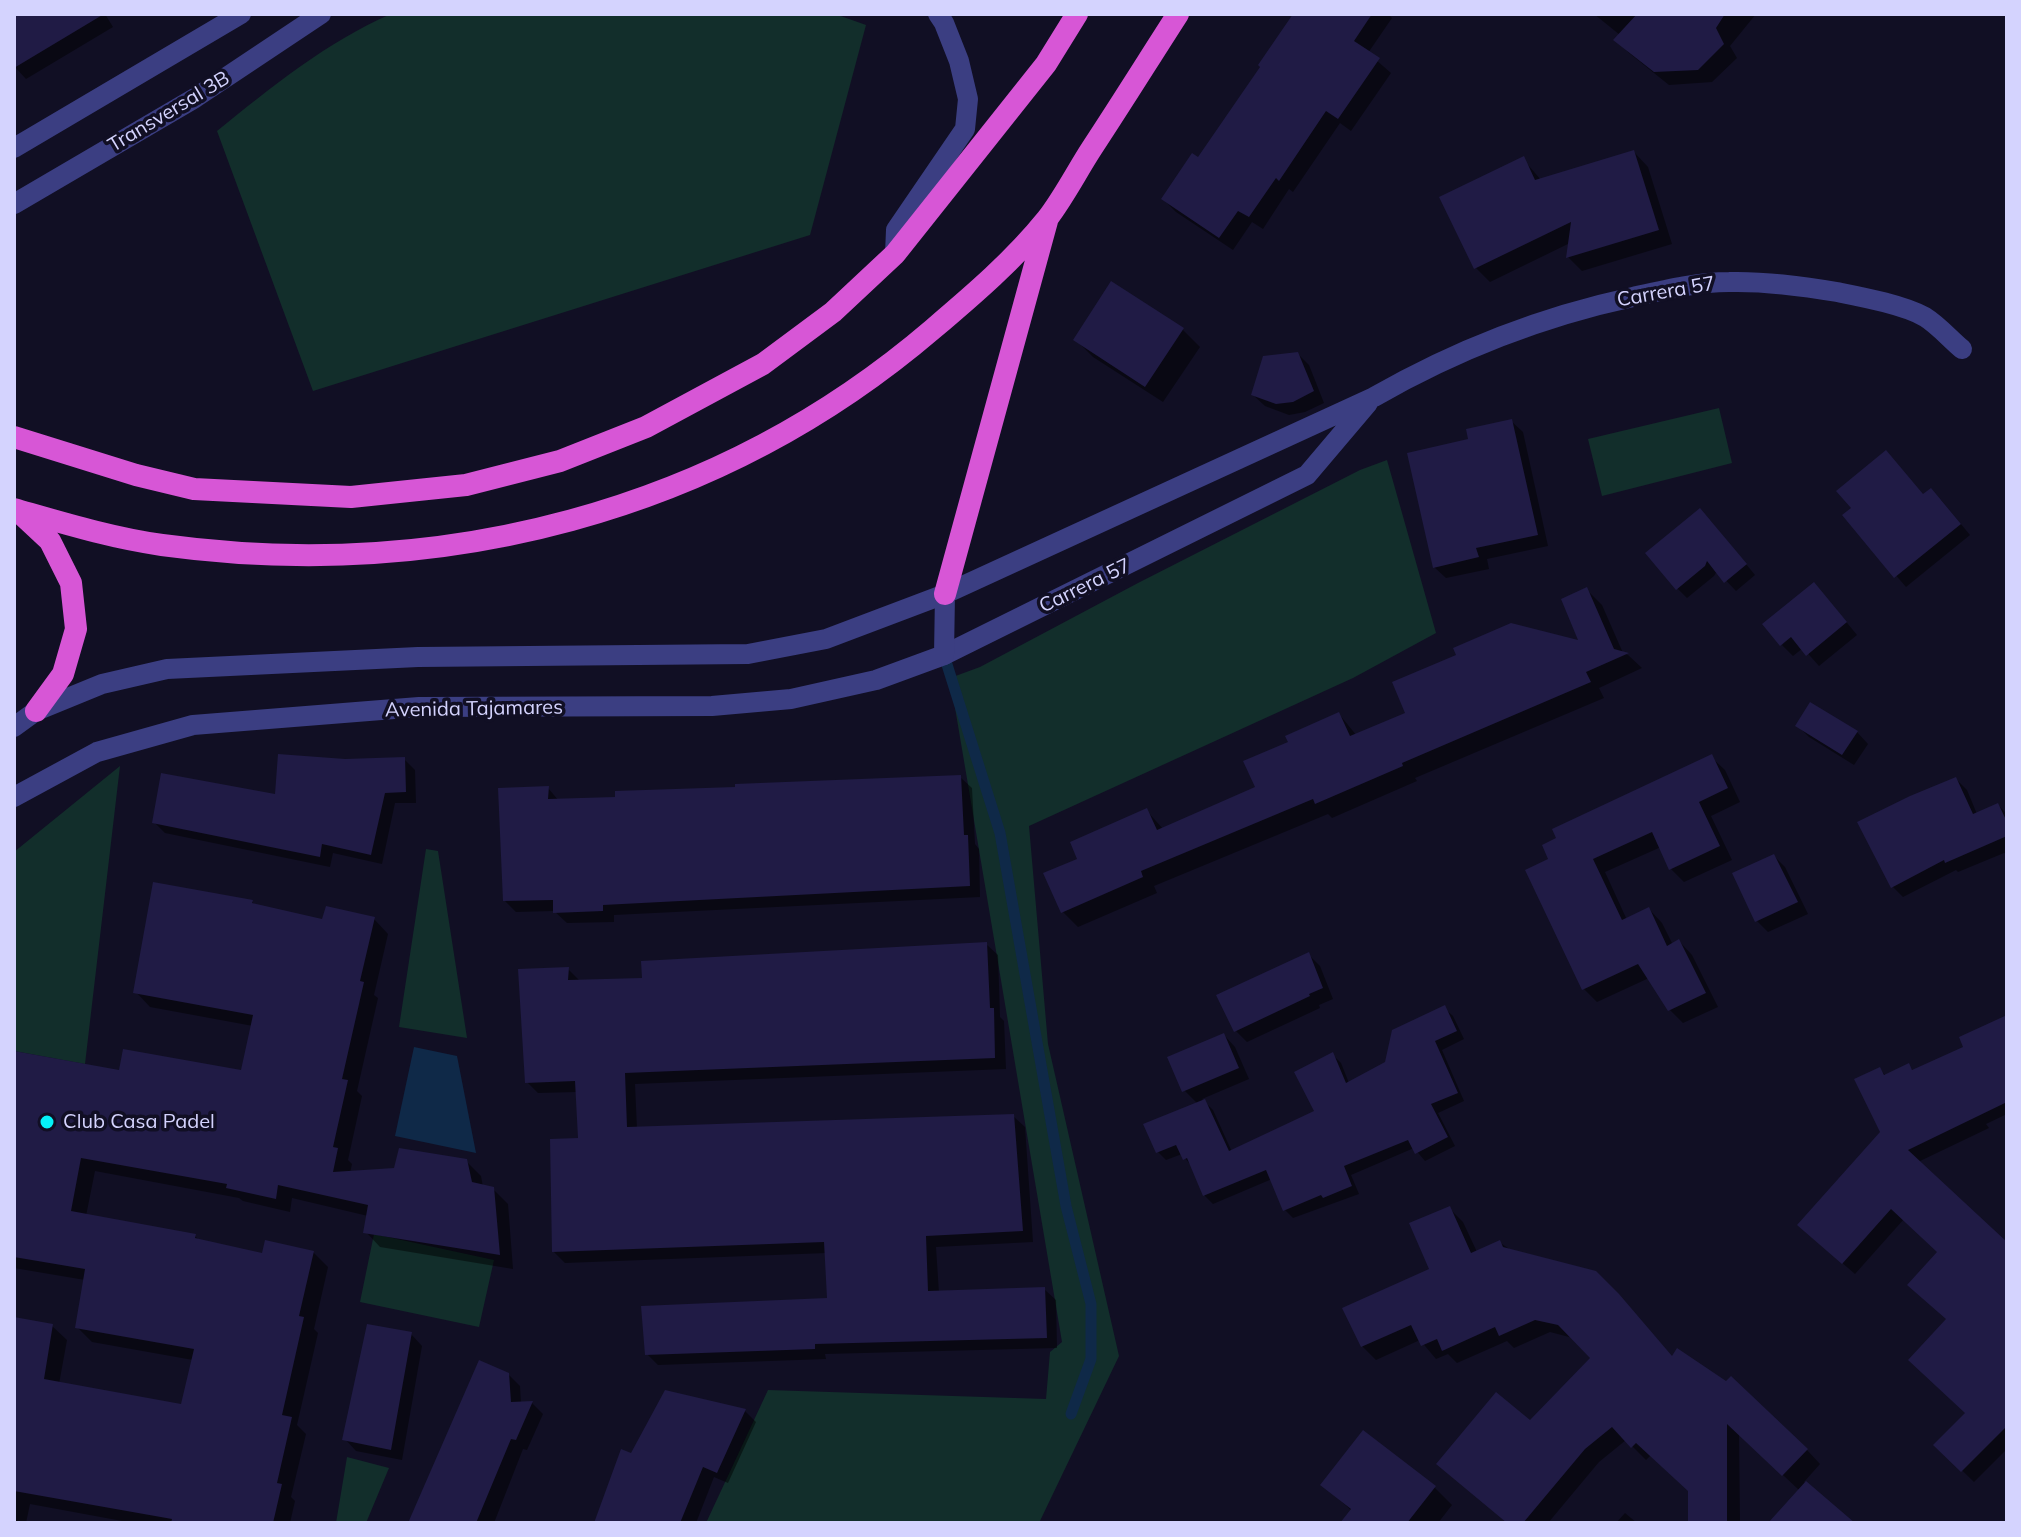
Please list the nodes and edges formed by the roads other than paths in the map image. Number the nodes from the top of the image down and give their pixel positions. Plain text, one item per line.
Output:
1 (241, 14) edge
2 (321, 14) edge
3 (938, 14) edge
4 (1077, 14) edge
5 (1178, 14) edge
6 (14, 148) edge
7 (14, 204) edge
8 (1048, 217) junction
9 (895, 254) junction
10 (1962, 349) dead end
11 (1374, 397) junction
12 (14, 437) edge
13 (15, 510) edge
14 (945, 594) junction
15 (944, 655) junction
16 (36, 711) junction
17 (14, 727) edge
18 (14, 797) edge

1 - 6 street
2 - 7 street, Transversal 3B
3 - 9 street
4 - 9 highway
5 - 8 highway
8 - 13 highway
8 - 14 highway
9 - 12 highway
10 - 11 street, Carrera 57
11 - 14 street, Carrera 57
11 - 15 street, Carrera 57
13 - 16 highway
14 - 15 street
14 - 16 street
15 - 18 street, Avenida Tajamares
16 - 17 street

